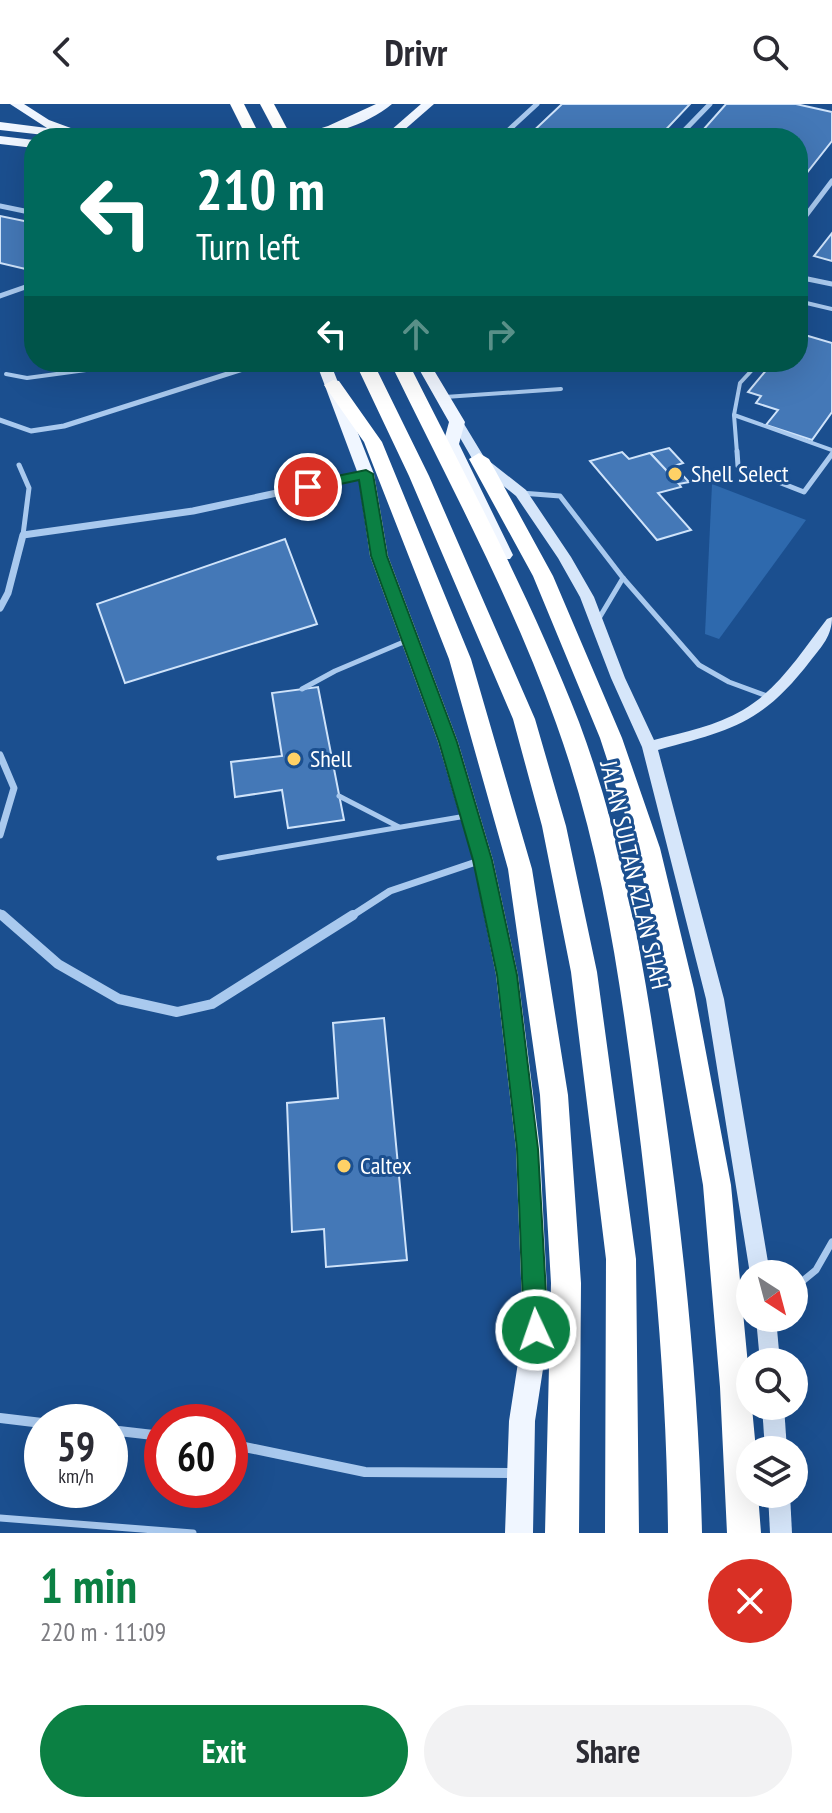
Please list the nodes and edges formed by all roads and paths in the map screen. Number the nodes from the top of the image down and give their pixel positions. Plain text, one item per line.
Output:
1 (16, 104) edge
2 (237, 104) edge
3 (267, 104) edge
4 (386, 104) edge
5 (428, 104) edge
6 (537, 104) edge
7 (710, 104) edge
8 (372, 113) junction
9 (0, 126) edge
10 (60, 128) edge
11 (249, 128) edge
12 (280, 128) edge
13 (334, 128) edge
14 (355, 128) edge
15 (400, 128) edge
16 (511, 128) edge
17 (687, 128) edge
18 (24, 129) edge
19 (0, 140) edge
20 (24, 143) edge
21 (832, 181) edge
22 (0, 206) edge
23 (24, 211) edge
24 (808, 213) edge
25 (808, 279) edge
26 (832, 284) edge
27 (24, 288) edge
28 (0, 296) edge
29 (808, 303) edge
30 (832, 309) edge
31 (71, 372) edge
32 (234, 372) edge
33 (327, 372) edge
34 (369, 372) edge
35 (404, 372) edge
36 (427, 372) edge
37 (750, 372) edge
38 (6, 374) dead end
39 (333, 385) junction
40 (561, 389) dead end
41 (441, 397) junction
42 (734, 415) junction
43 (0, 420) edge
44 (457, 422) junction
45 (832, 454) edge
46 (479, 459) junction
47 (19, 465) dead end
48 (366, 474) junction
49 (521, 493) junction
50 (23, 535) junction
51 (623, 578) junction
52 (0, 608) edge
53 (598, 621) junction
54 (832, 622) edge
55 (409, 640) junction
56 (302, 689) dead end
57 (770, 697) junction
58 (650, 747) junction
59 (0, 755) edge
60 (339, 796) dead end
61 (470, 815) junction
62 (399, 827) junction
63 (0, 835) edge
64 (219, 858) dead end
65 (483, 860) junction
66 (0, 913) edge
67 (832, 1242) edge
68 (758, 1260) edge
69 (808, 1277) edge
70 (0, 1418) edge
71 (24, 1421) edge
72 (248, 1447) edge
73 (520, 1473) junction
74 (780, 1508) edge
75 (0, 1518) edge
76 (156, 1531) edge
77 (193, 1533) edge
78 (519, 1533) edge
79 (562, 1533) edge
80 (622, 1533) edge
81 (685, 1533) edge
82 (694, 1533) edge
83 (744, 1533) edge
84 (781, 1533) edge

1 - 10 main road
2 - 11 highway
3 - 12 highway
4 - 8 main road
5 - 15 main road
6 - 16 street
7 - 17 street
8 - 13 main road
8 - 14 main road
9 - 18 main road
19 - 20 main road
21 - 24 street
22 - 23 street
25 - 26 street
27 - 28 street
29 - 30 lane
31 - 38 lane
32 - 43 street
33 - 39 main road
34 - 80 highway
35 - 81 highway, JALAN SULTAN AZLAN SHAH
36 - 41 main road, JALAN SULTAN AZLAN SHAH
37 - 42 lane
39 - 48 main road
39 - 79 highway
40 - 41 lane
41 - 44 main road, JALAN SULTAN AZLAN SHAH
42 - 45 lane
42 - 45 lane
44 - 46 main road, JALAN SULTAN AZLAN SHAH
44 - 82 main road, JALAN SULTAN AZLAN SHAH
46 - 49 main road, JALAN SULTAN AZLAN SHAH
46 - 83 highway
47 - 50 lane
48 - 50 street
48 - 55 main road
49 - 51 lane
49 - 53 main road, JALAN SULTAN AZLAN SHAH
50 - 52 street
51 - 53 lane
51 - 57 lane
53 - 58 main road, JALAN SULTAN AZLAN SHAH
54 - 57 main road
55 - 56 lane
55 - 61 main road
57 - 58 main road
58 - 68 main road, JALAN SULTAN AZLAN SHAH
59 - 63 street
60 - 62 lane
61 - 62 lane
61 - 65 main road
62 - 64 lane
65 - 66 street
65 - 73 main road
67 - 69 lane
70 - 71 street
72 - 73 street
73 - 78 main road
74 - 84 main road
75 - 76 lane
76 - 77 lane

